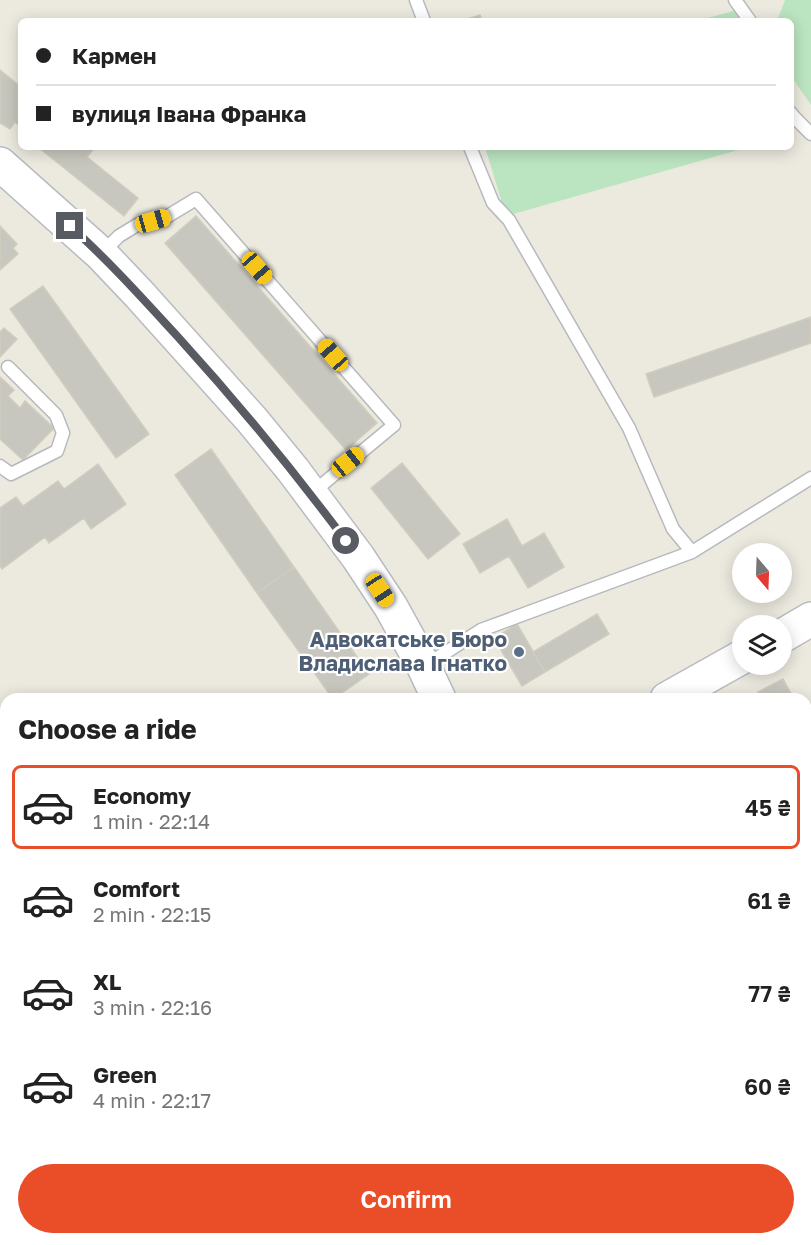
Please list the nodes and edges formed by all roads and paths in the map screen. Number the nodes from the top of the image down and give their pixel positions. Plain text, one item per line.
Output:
1 (416, 0) edge
2 (735, 0) edge
3 (423, 18) edge
4 (748, 18) edge
5 (794, 117) edge
6 (811, 134) edge
7 (471, 150) edge
8 (0, 164) edge
9 (101, 254) junction
10 (8, 367) dead end
11 (0, 466) edge
12 (811, 478) edge
13 (311, 494) junction
14 (692, 552) junction
15 (811, 619) edge
16 (792, 630) edge
17 (732, 663) edge
18 (424, 667) junction
19 (436, 693) edge
20 (678, 693) edge

1 - 3 lane
2 - 4 lane
5 - 6 lane
7 - 14 lane
8 - 9 street
9 - 13 street
9 - 13 lane
10 - 11 lane
12 - 14 lane
13 - 18 street
14 - 18 lane
15 - 16 street
17 - 20 street
18 - 19 street

